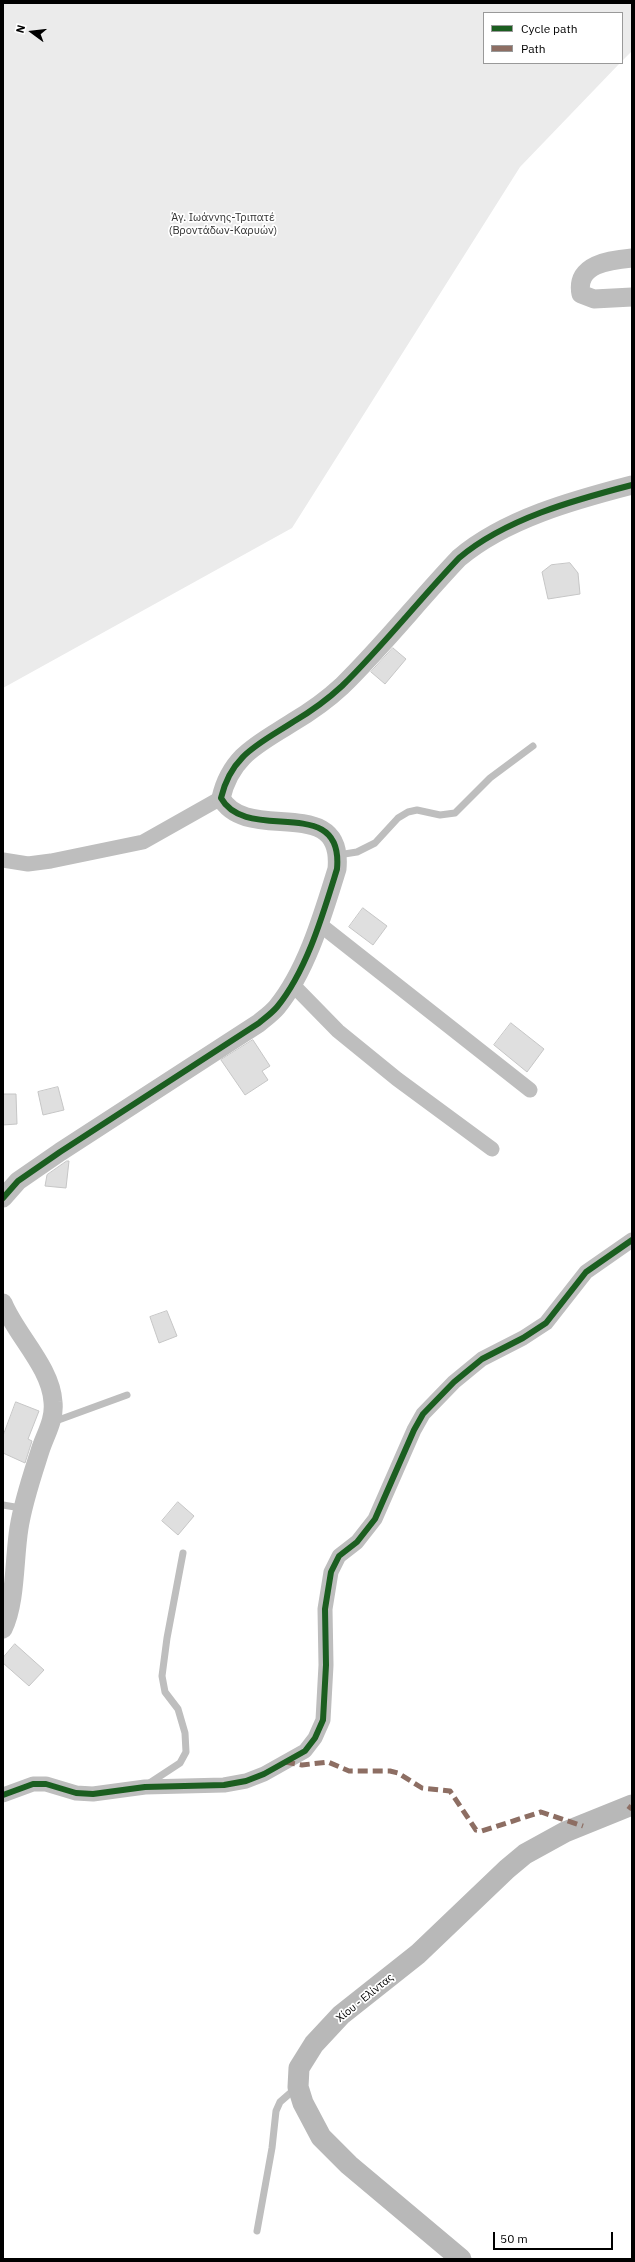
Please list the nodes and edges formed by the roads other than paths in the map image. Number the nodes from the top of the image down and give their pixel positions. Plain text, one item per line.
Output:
1 (632, 258) edge
2 (632, 298) edge
3 (632, 485) edge
4 (533, 746) dead end
5 (221, 798) junction
6 (338, 855) junction
7 (3, 860) edge
8 (318, 922) junction
9 (293, 985) junction
10 (530, 1090) dead end
11 (492, 1149) dead end
12 (3, 1198) edge
13 (632, 1240) edge
14 (3, 1303) edge
15 (127, 1395) dead end
16 (51, 1423) junction
17 (3, 1505) edge
18 (24, 1508) junction
19 (183, 1553) dead end
20 (3, 1629) edge
21 (145, 1787) junction
22 (3, 1795) edge
23 (632, 1804) edge
24 (298, 2087) junction
25 (257, 2231) dead end
26 (461, 2259) edge

1 - 2 street
3 - 5 street
4 - 6 lane
5 - 6 street
5 - 7 street
6 - 8 street
8 - 9 street
8 - 10 street
9 - 11 street
9 - 12 street
13 - 21 street
14 - 16 street
15 - 16 lane
16 - 18 street
17 - 18 lane
18 - 20 street
19 - 21 lane
21 - 22 street
23 - 24 main road, Χίου - Ελίντας
24 - 25 lane
24 - 26 main road, Χίου - Ελίντας

